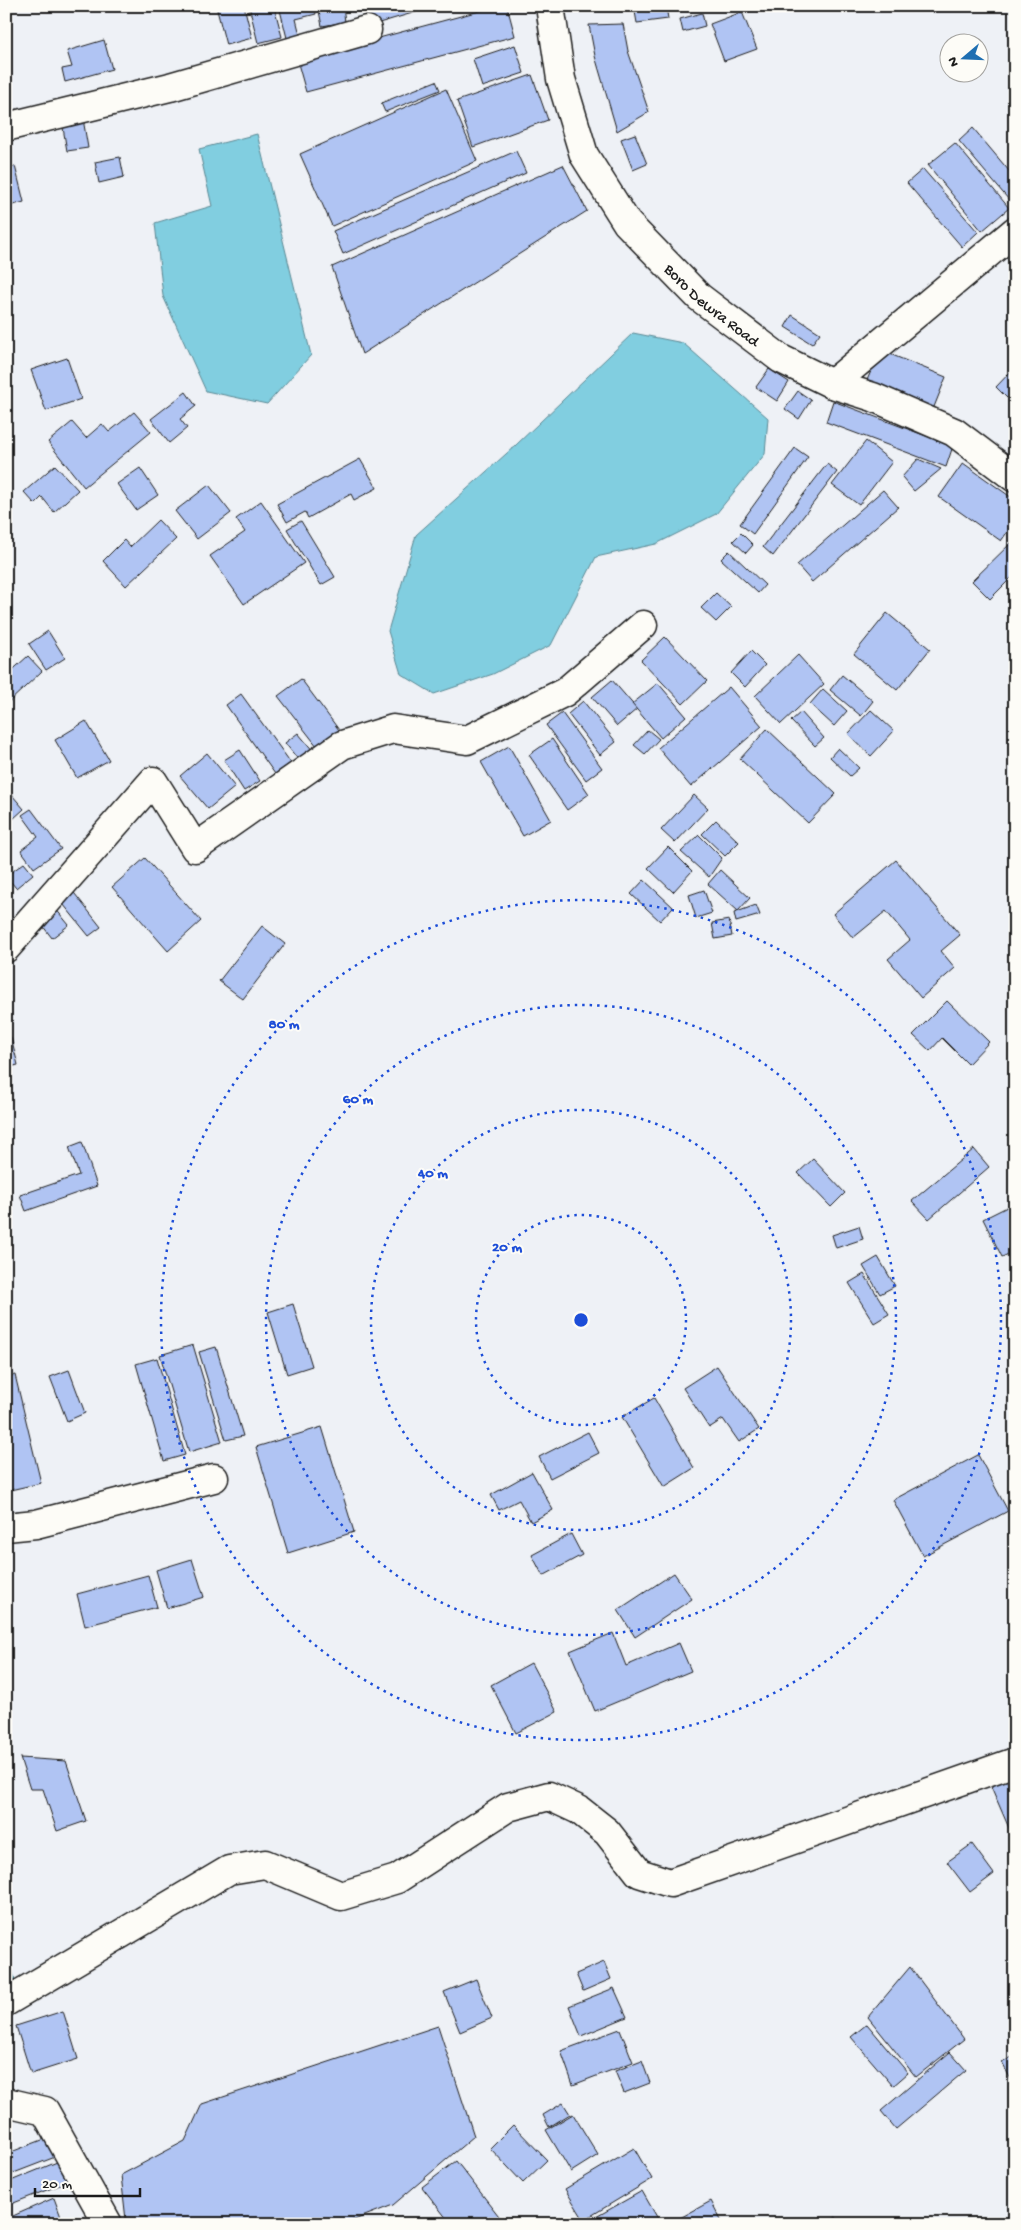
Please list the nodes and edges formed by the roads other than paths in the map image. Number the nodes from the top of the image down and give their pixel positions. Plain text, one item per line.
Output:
1 (550, 6) edge
2 (367, 30) dead end
3 (6, 127) edge
4 (1015, 231) edge
5 (832, 384) junction
6 (1015, 478) edge
7 (643, 625) dead end
8 (6, 948) edge
9 (214, 1478) dead end
10 (6, 1527) edge
11 (1015, 1762) edge
12 (6, 2002) edge
13 (6, 2102) edge
14 (108, 2224) edge

1 - 5 street, Boro Dewra Road
2 - 3 street
4 - 5 street
5 - 6 street, Boro Dewra Road
7 - 8 street
9 - 10 street
11 - 12 street
13 - 14 street

